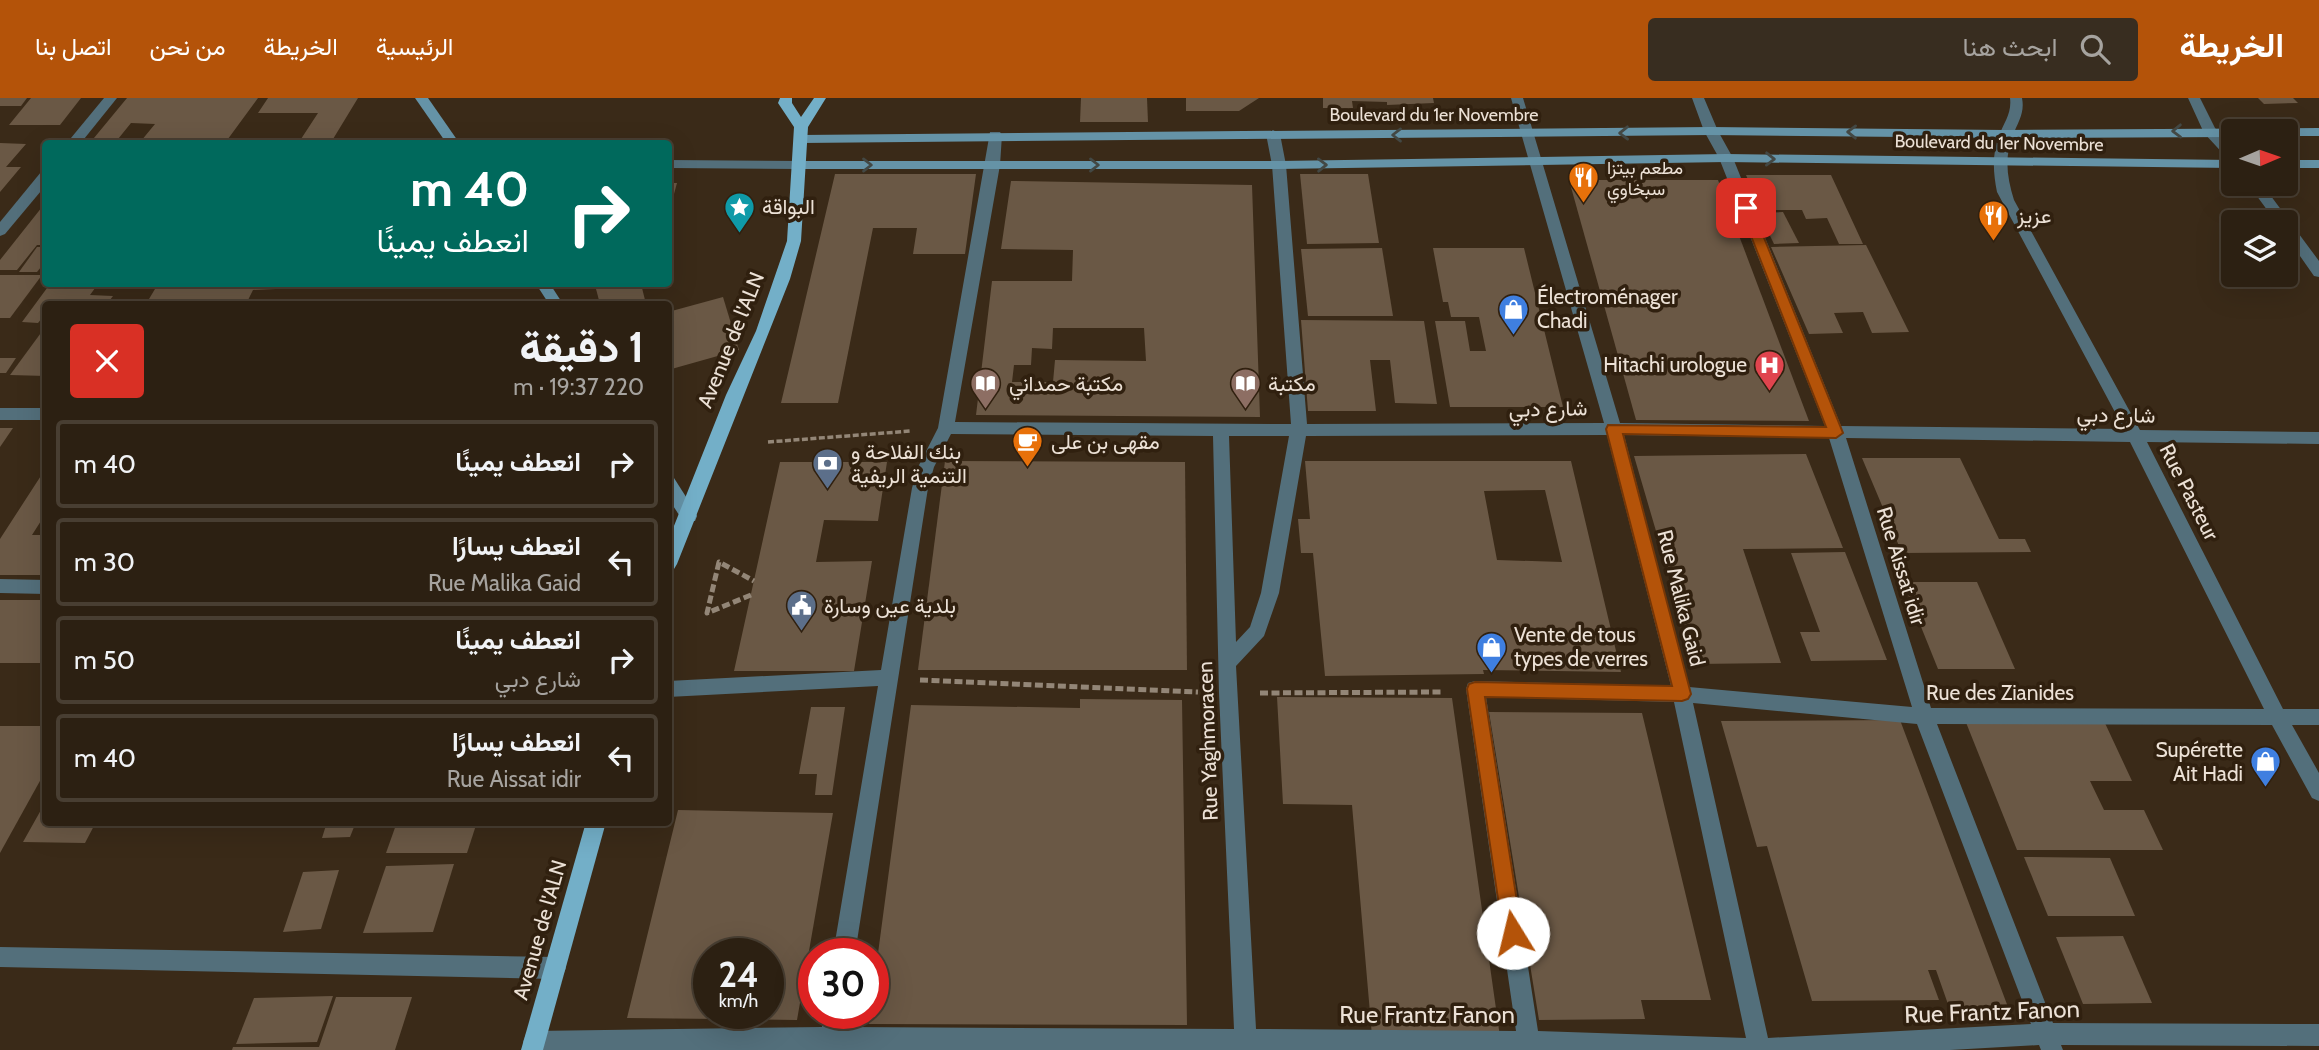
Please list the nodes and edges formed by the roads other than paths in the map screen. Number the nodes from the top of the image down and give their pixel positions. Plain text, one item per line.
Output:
1 (111, 98) edge
2 (421, 98) edge
3 (786, 98) edge
4 (820, 98) edge
5 (1517, 98) edge
6 (1698, 98) edge
7 (2016, 98) edge
8 (2194, 98) edge
9 (2209, 130) junction
10 (1710, 131) junction
11 (2319, 132) edge
12 (801, 133) junction
13 (1273, 134) junction
14 (1527, 134) junction
15 (2006, 134) junction
16 (995, 135) junction
17 (75, 140) edge
18 (451, 140) edge
19 (2221, 143) edge
20 (1726, 158) junction
21 (1535, 162) junction
22 (1999, 163) junction
23 (672, 164) edge
24 (2221, 164) edge
25 (2298, 164) edge
26 (2319, 164) edge
27 (799, 165) junction
28 (993, 165) junction
29 (1279, 165) junction
30 (42, 180) edge
31 (0, 231) edge
32 (2298, 243) edge
33 (2319, 272) edge
34 (0, 414) edge
35 (42, 414) edge
36 (946, 428) junction
37 (1299, 428) junction
38 (1614, 429) junction
39 (1221, 430) junction
40 (1836, 433) junction
41 (2136, 437) junction
42 (2319, 438) edge
43 (672, 489) edge
44 (689, 516) junction
45 (672, 555) edge
46 (0, 586) edge
47 (42, 587) edge
48 (1228, 663) junction
49 (888, 678) junction
50 (672, 689) edge
51 (1682, 694) junction
52 (1924, 716) junction
53 (2277, 716) junction
54 (2319, 716) edge
55 (2319, 792) edge
56 (595, 826) edge
57 (847, 938) edge
58 (0, 957) edge
59 (555, 968) junction
60 (2319, 1035) edge
61 (2049, 1042) edge
62 (830, 1044) edge
63 (533, 1046) edge
64 (1246, 1046) edge
65 (1530, 1046) edge
66 (1760, 1050) edge

1 - 17 street
2 - 18 main road
3 - 12 main road
4 - 12 main road
5 - 14 street, Rue Malika Gaid
6 - 10 street, Rue Aissat idir
7 - 15 street, Rue Pasteur
8 - 9 street
9 - 11 main road, Boulevard du 1er Novembre
9 -> 15 main road, Boulevard du 1er Novembre
9 - 19 street
10 -> 14 main road, Boulevard du 1er Novembre
15 -> 10 main road, Boulevard du 1er Novembre
10 - 20 street, Rue Aissat idir
12 - 16 main road, Boulevard du 1er Novembre
12 - 27 main road, Avenue de l'ALN
14 -> 13 main road, Boulevard du 1er Novembre
13 - 16 main road, Boulevard du 1er Novembre
13 - 29 street
14 - 21 street, Rue Malika Gaid
15 - 22 street, Rue Pasteur
16 - 28 street
20 - 21 main road, Boulevard du 1er Novembre
20 -> 22 main road, Boulevard du 1er Novembre
20 - 40 street, Rue Aissat idir
29 -> 21 main road, Boulevard du 1er Novembre
21 - 38 street, Rue Malika Gaid
22 - 24 main road, Boulevard du 1er Novembre
22 - 41 street, Rue Pasteur
23 - 27 street
25 - 26 main road
27 -> 28 main road, Boulevard du 1er Novembre
27 - 44 main road, Avenue de l'ALN
28 -> 29 main road, Boulevard du 1er Novembre
28 - 36 street
29 - 37 street
30 - 31 street
32 - 33 street
34 - 35 street
36 - 39 street, شارع دبي
36 - 49 street
37 - 38 street, شارع دبي
37 - 39 street, شارع دبي
37 - 48 street
38 - 40 street, شارع دبي
38 - 51 street, Rue Malika Gaid
39 - 48 street, Rue Yaghmoracen
40 - 41 street, شارع دبي
40 - 52 street, Rue Aissat idir
41 - 42 street, شارع دبي
41 - 53 street, Rue Pasteur
43 - 44 main road
44 - 45 main road, Avenue de l'ALN
46 - 47 street
48 - 64 street, Rue Yaghmoracen
49 - 50 street
49 - 57 street
51 - 52 street, Rue des Zianides
51 - 65 street, Rue des Zianides
51 - 66 street, Rue Malika Gaid
52 - 53 street, Rue des Zianides
52 - 61 street, Rue Aissat idir
53 - 54 street, Rue des Zianides
53 - 55 street, Rue Pasteur
56 - 59 main road, Avenue de l'ALN
58 - 59 street
59 - 63 main road, Avenue de l'ALN
60 - 61 street, Rue Frantz Fanon
61 - 66 street, Rue Frantz Fanon
62 - 63 street, Rue Frantz Fanon
62 - 64 street, Rue Frantz Fanon
64 - 65 street, Rue Frantz Fanon
65 - 66 street, Rue Frantz Fanon

